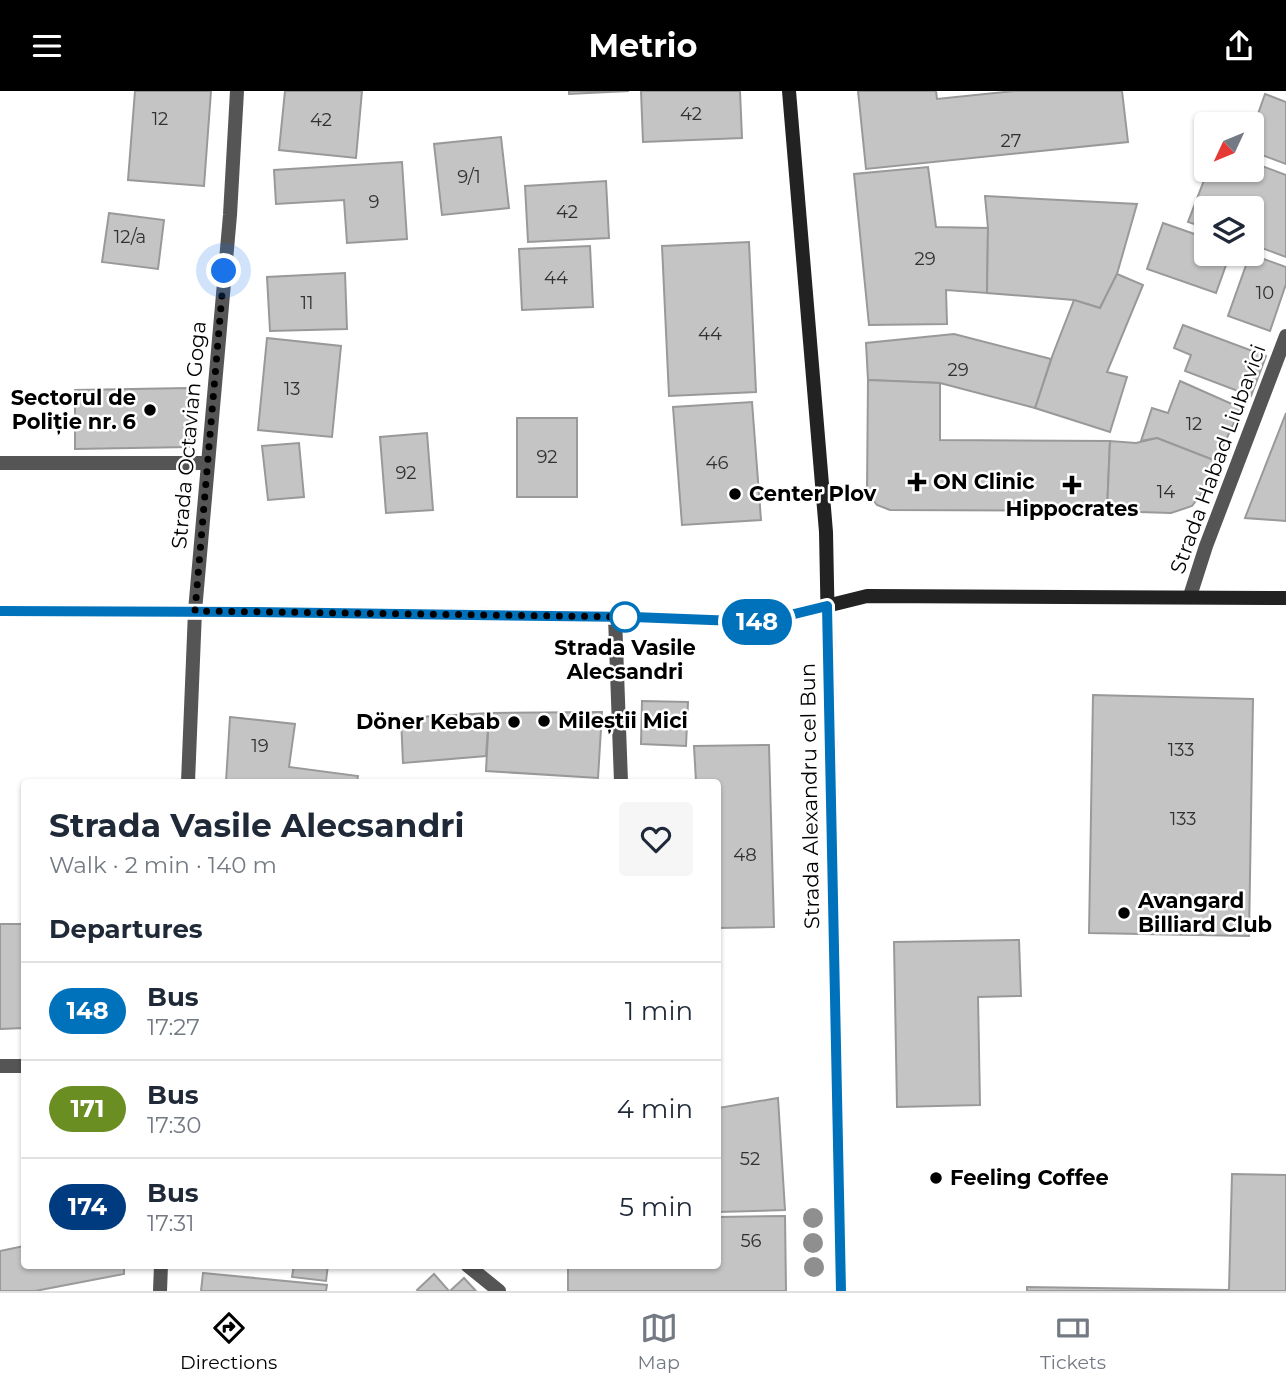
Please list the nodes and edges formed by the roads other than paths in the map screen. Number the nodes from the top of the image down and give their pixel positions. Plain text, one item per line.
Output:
1 (237, 91) edge
2 (789, 91) edge
3 (1286, 336) edge
4 (0, 463) edge
5 (206, 463) junction
6 (1191, 596) junction
7 (1286, 598) edge
8 (827, 606) junction
9 (0, 611) edge
10 (195, 611) junction
11 (615, 617) junction
12 (188, 779) edge
13 (621, 779) edge
14 (0, 1066) edge
15 (21, 1066) edge
16 (161, 1269) edge
17 (472, 1269) edge
18 (160, 1291) edge
19 (499, 1291) edge
20 (841, 1291) edge

1 - 5 street, Strada Octavian Goga
2 - 8 main road, Strada Alexandru cel Bun
3 - 6 street, Strada Habad Liubavici
4 - 5 street
5 - 10 street, Strada Octavian Goga
6 - 7 main road
6 - 8 main road
8 - 11 main road
8 - 20 main road, Strada Alexandru cel Bun
9 - 10 main road
10 - 11 main road
10 - 12 street, Strada Octavian Goga
11 - 13 street
14 - 15 street
16 - 18 street
17 - 19 street

